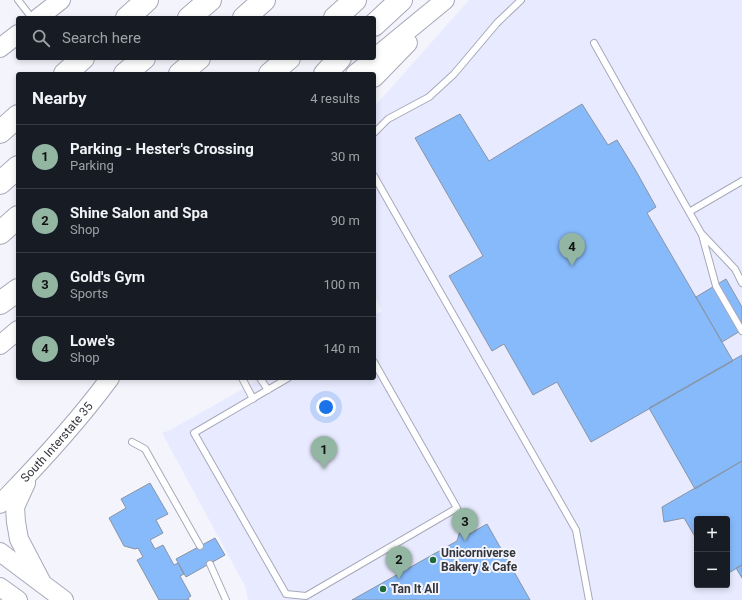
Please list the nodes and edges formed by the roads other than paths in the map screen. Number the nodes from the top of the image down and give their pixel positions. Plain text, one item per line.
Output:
1 (18, 0) edge
2 (61, 0) edge
3 (147, 0) edge
4 (210, 0) edge
5 (264, 0) edge
6 (355, 0) edge
7 (401, 0) edge
8 (445, 0) edge
9 (450, 0) edge
10 (521, 0) edge
11 (30, 16) edge
12 (41, 16) edge
13 (129, 16) edge
14 (191, 16) edge
15 (246, 16) edge
16 (337, 16) edge
17 (376, 23) edge
18 (16, 36) edge
19 (594, 44) dead end
20 (0, 48) edge
21 (376, 57) edge
22 (81, 60) edge
23 (142, 60) edge
24 (197, 60) edge
25 (287, 60) edge
26 (338, 60) edge
27 (372, 60) edge
28 (67, 72) edge
29 (127, 72) edge
30 (182, 72) edge
31 (272, 72) edge
32 (327, 72) edge
33 (357, 72) edge
34 (376, 76) edge
35 (16, 118) edge
36 (376, 131) edge
37 (0, 132) edge
38 (16, 169) edge
39 (376, 180) edge
40 (742, 181) edge
41 (0, 183) edge
42 (689, 212) junction
43 (16, 219) edge
44 (0, 233) edge
45 (701, 233) junction
46 (742, 283) edge
47 (16, 291) edge
48 (0, 303) edge
49 (742, 331) edge
50 (16, 332) edge
51 (0, 345) edge
52 (376, 366) edge
53 (109, 380) edge
54 (243, 380) edge
55 (261, 380) edge
56 (285, 380) edge
57 (268, 390) junction
58 (253, 399) junction
59 (132, 442) dead end
60 (31, 472) junction
61 (0, 486) edge
62 (0, 504) edge
63 (200, 546) dead end
64 (0, 552) edge
65 (210, 564) dead end
66 (42, 583) junction
67 (0, 587) edge
68 (294, 598) edge
69 (18, 600) edge
70 (64, 600) edge
71 (226, 600) edge
72 (589, 600) edge

1 - 11 lane
2 - 12 main road
3 - 13 highway
4 - 14 highway
5 - 15 highway
6 - 16 highway
7 - 17 highway
8 - 21 main road
9 - 34 main road
10 - 36 lane
18 - 20 main road
19 - 42 lane
22 - 28 highway
23 - 29 highway
24 - 30 highway
25 - 31 highway
26 - 32 highway
27 - 33 main road
35 - 37 highway
38 - 41 highway
39 - 72 lane
40 - 42 lane
42 - 45 lane
43 - 44 highway
45 - 46 lane
45 - 49 lane
47 - 48 highway
50 - 51 main road
52 - 68 lane
53 - 60 main road, South Interstate 35
54 - 58 lane
55 - 57 lane
56 - 57 lane
57 - 58 lane
58 - 68 lane
59 - 63 lane
60 - 61 main road
60 - 62 main road, South Interstate 35
60 - 66 main road
64 - 66 main road
65 - 71 lane
66 - 70 main road
67 - 69 main road

